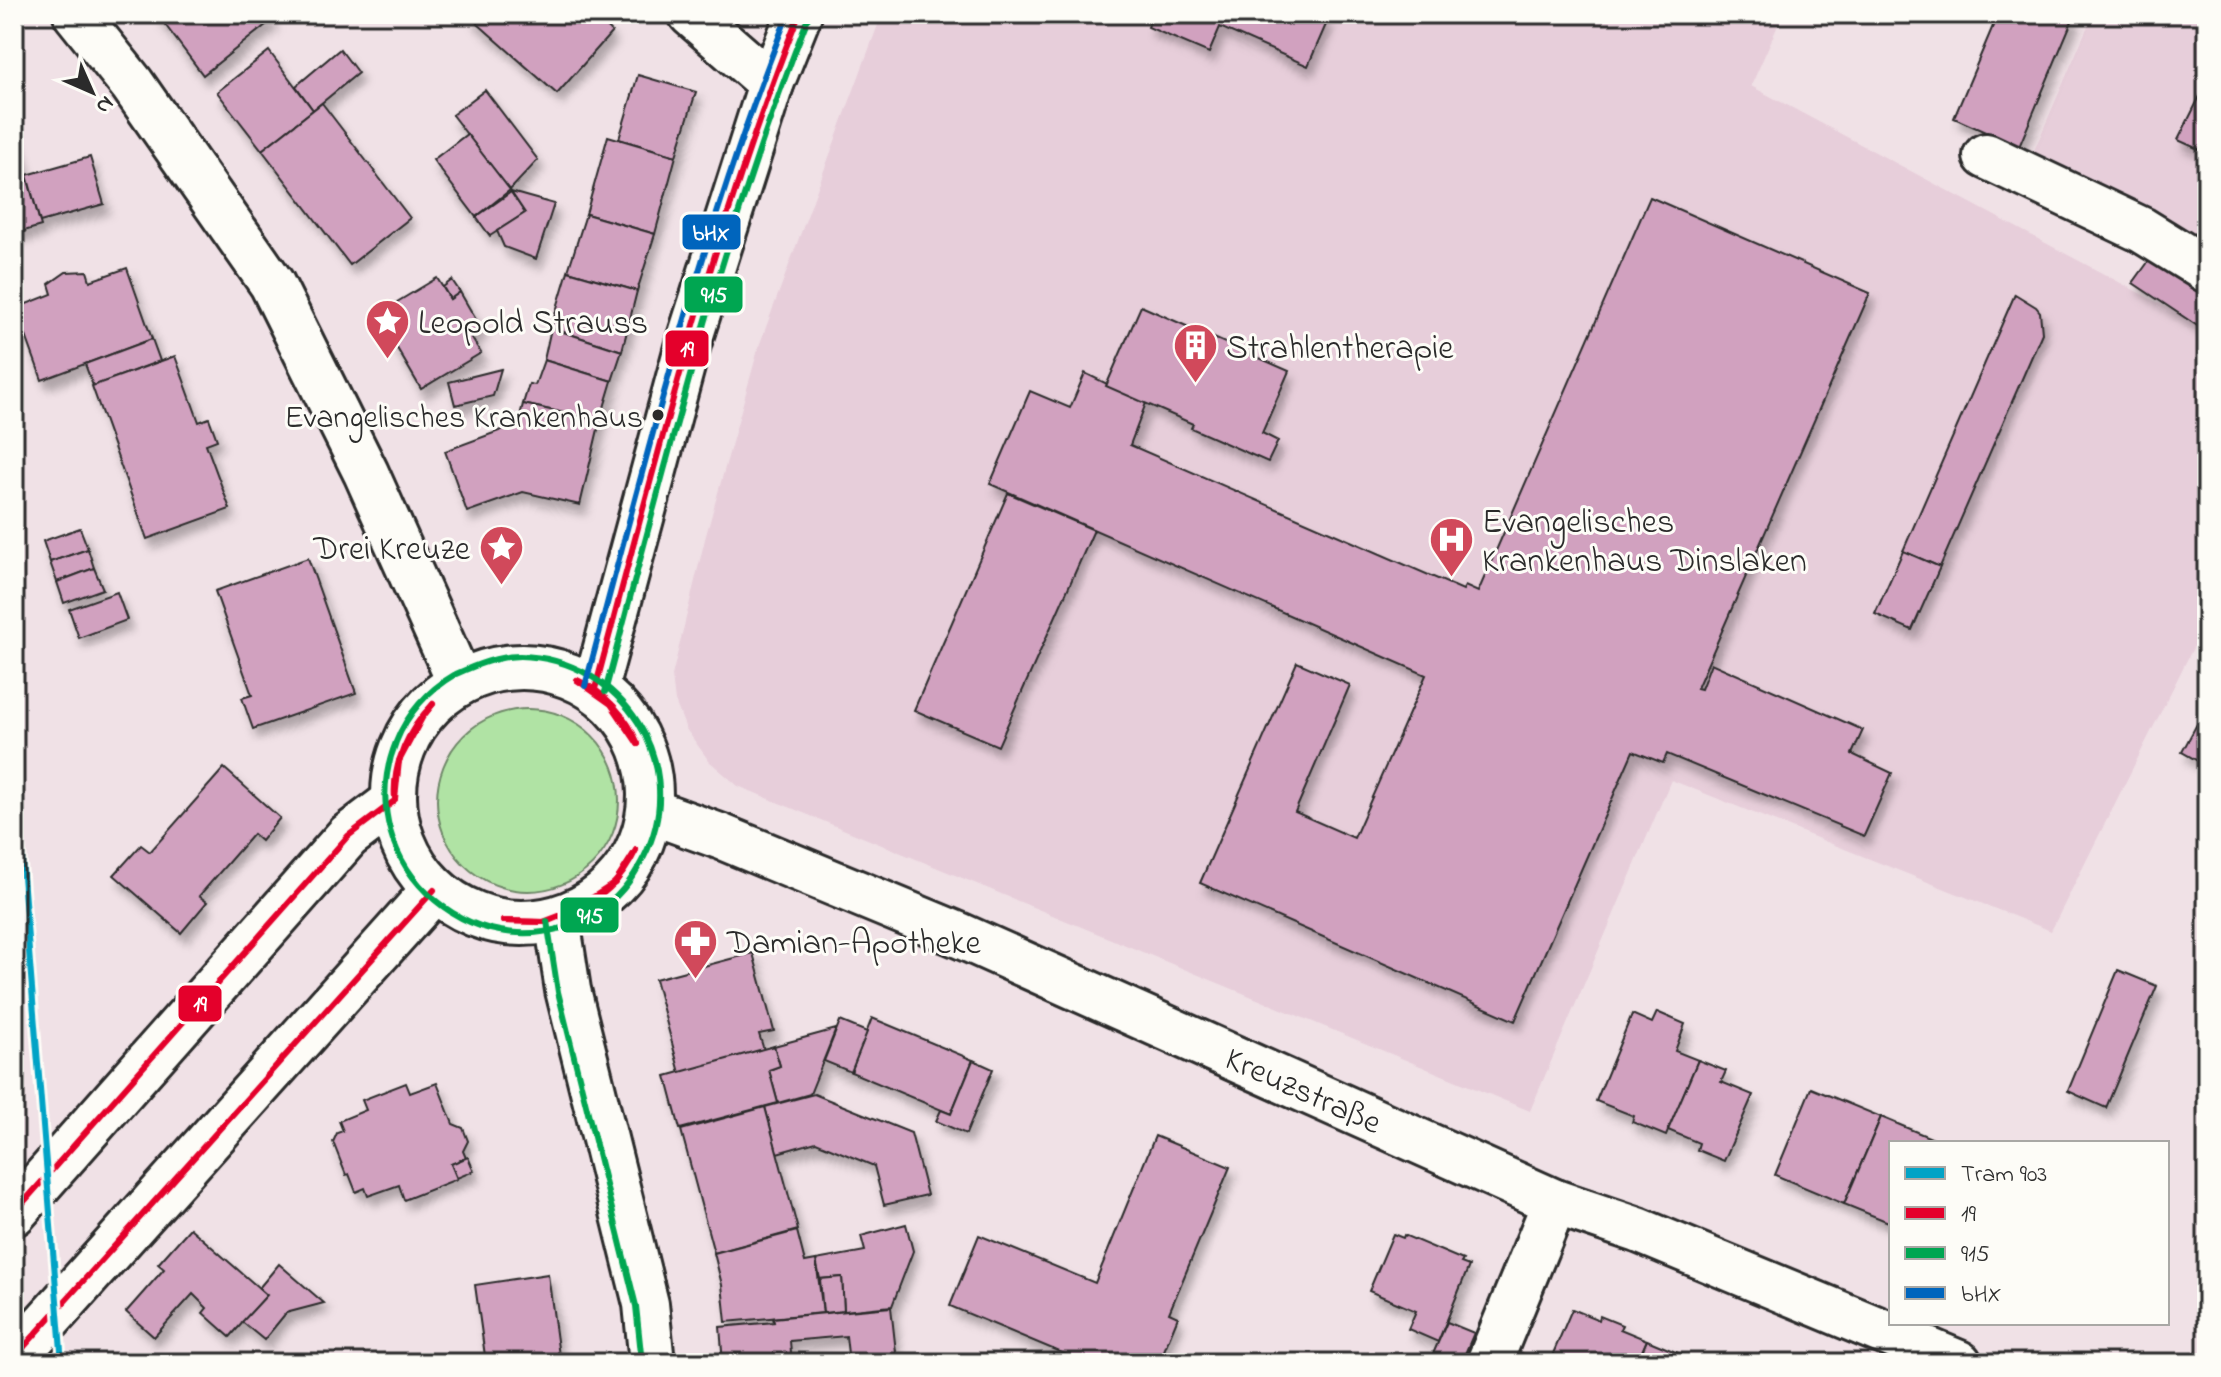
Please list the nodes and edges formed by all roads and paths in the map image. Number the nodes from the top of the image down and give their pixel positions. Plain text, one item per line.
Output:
1 (76, 14) edge
2 (691, 14) edge
3 (799, 14) edge
4 (771, 84) junction
5 (1986, 156) dead end
6 (2207, 270) edge
7 (460, 683) junction
8 (595, 689) junction
9 (393, 802) junction
10 (650, 811) junction
11 (434, 890) junction
12 (557, 919) junction
13 (1555, 1202) junction
14 (14, 1213) edge
15 (14, 1358) edge
16 (652, 1363) edge
17 (1489, 1363) edge
18 (1959, 1363) edge

1 - 7 street
2 - 4 street
3 - 4 street
4 - 8 street
5 - 6 street
7 - 8 street
7 - 9 street
8 - 10 street
9 - 11 street
9 - 14 street
10 - 12 street
10 - 13 street, Kreuzstraße
11 - 12 street
11 - 15 street
12 - 16 street
13 - 17 street
13 - 18 street, Kreuzstraße

